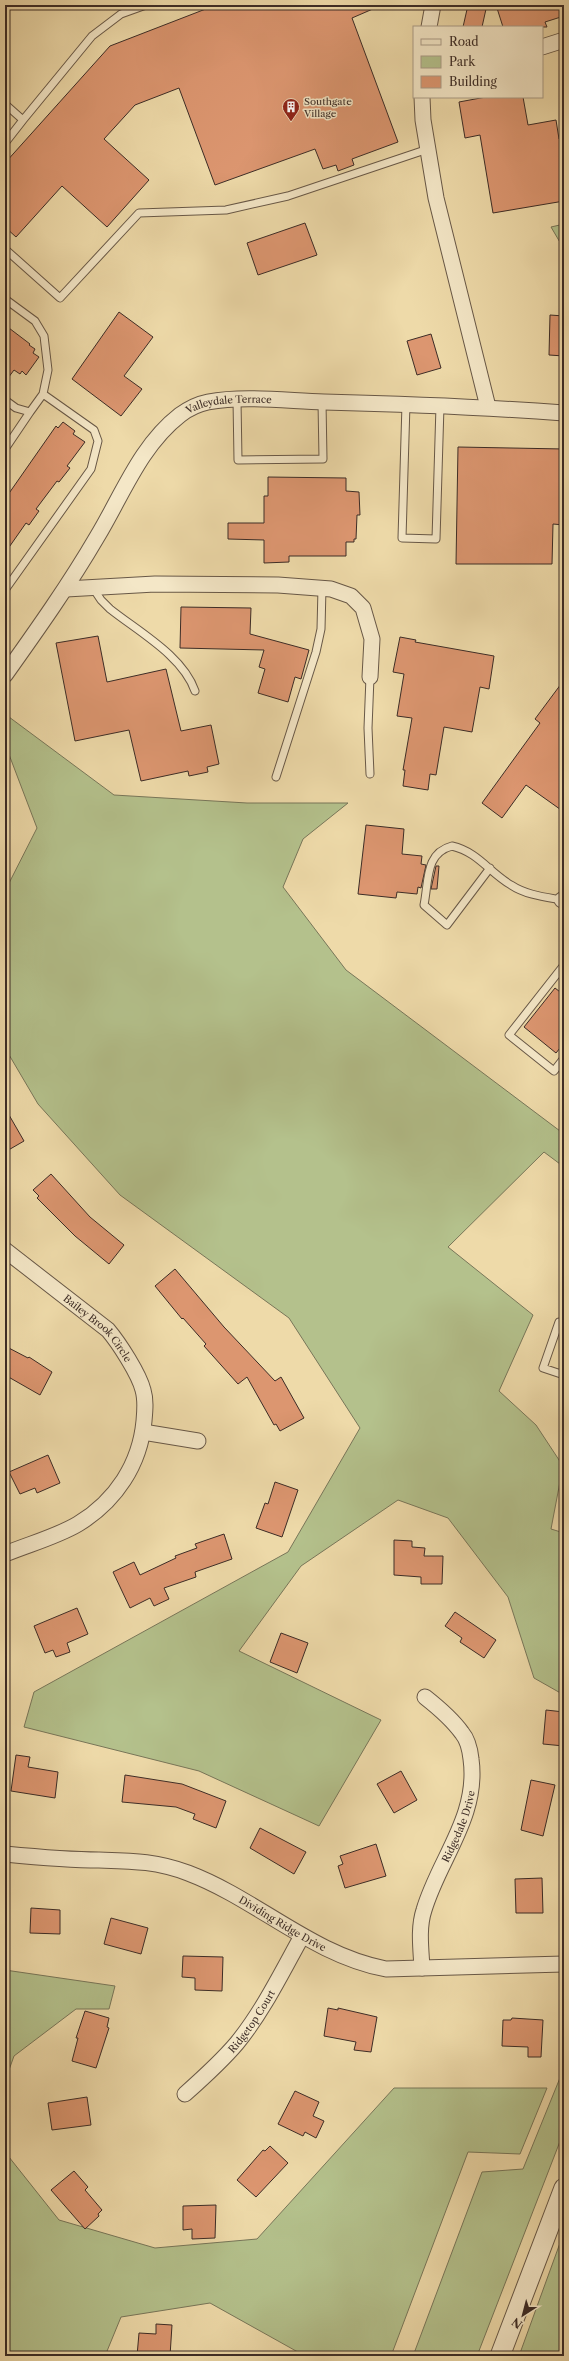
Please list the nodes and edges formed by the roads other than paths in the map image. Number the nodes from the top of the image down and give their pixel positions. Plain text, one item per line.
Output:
1 (146, 5) edge
2 (433, 5) edge
3 (429, 26) edge
4 (564, 40) edge
5 (543, 47) edge
6 (422, 98) edge
7 (5, 104) edge
8 (23, 120) junction
9 (5, 143) edge
10 (428, 149) junction
11 (5, 249) edge
12 (5, 299) edge
13 (43, 394) junction
14 (5, 400) edge
15 (237, 400) junction
16 (322, 402) junction
17 (406, 404) junction
18 (440, 406) junction
19 (488, 407) junction
20 (30, 412) junction
21 (564, 413) edge
22 (5, 449) edge
23 (92, 587) junction
24 (322, 588) junction
25 (66, 589) junction
26 (5, 590) edge
27 (5, 675) edge
28 (370, 677) joint
29 (195, 691) dead end
30 (370, 774) dead end
31 (276, 777) dead end
32 (490, 868) junction
33 (563, 900) edge
34 (564, 965) edge
35 (564, 1058) edge
36 (5, 1250) edge
37 (564, 1322) edge
38 (564, 1375) edge
39 (143, 1432) junction
40 (198, 1441) dead end
41 (5, 1554) edge
42 (425, 1697) dead end
43 (5, 1854) edge
44 (302, 1936) junction
45 (564, 1964) edge
46 (422, 1968) junction
47 (185, 2094) dead end
48 (564, 2188) edge
49 (500, 2356) edge

1 - 8 lane
2 - 3 street
4 - 5 street
6 - 10 street
7 - 8 lane
8 - 9 lane
10 - 11 lane
10 - 19 street
12 - 13 lane
13 - 20 lane
13 - 26 lane
14 - 20 lane
15 - 16 street, Valleydale Terrace
15 - 16 lane
15 - 25 street, Valleydale Terrace
16 - 17 street, Valleydale Terrace
17 - 18 street, Valleydale Terrace
17 - 18 lane
18 - 19 street, Valleydale Terrace
19 - 21 street, Valleydale Terrace
20 - 22 lane
23 - 24 street
23 - 25 street
23 - 29 lane
24 - 28 street
24 - 31 lane
25 - 27 street, Valleydale Terrace
28 - 30 lane
32 - 32 lane
32 - 33 lane
34 - 35 lane
36 - 39 street, Bailey Brook Circle
37 - 38 lane
39 - 40 street
39 - 41 street, Bailey Brook Circle
42 - 46 street, Ridgedale Drive
43 - 44 street, Dividing Ridge Drive
44 - 46 street, Dividing Ridge Drive
44 - 47 street, Ridgetop Court
45 - 46 street, Dividing Ridge Drive
48 - 49 street

